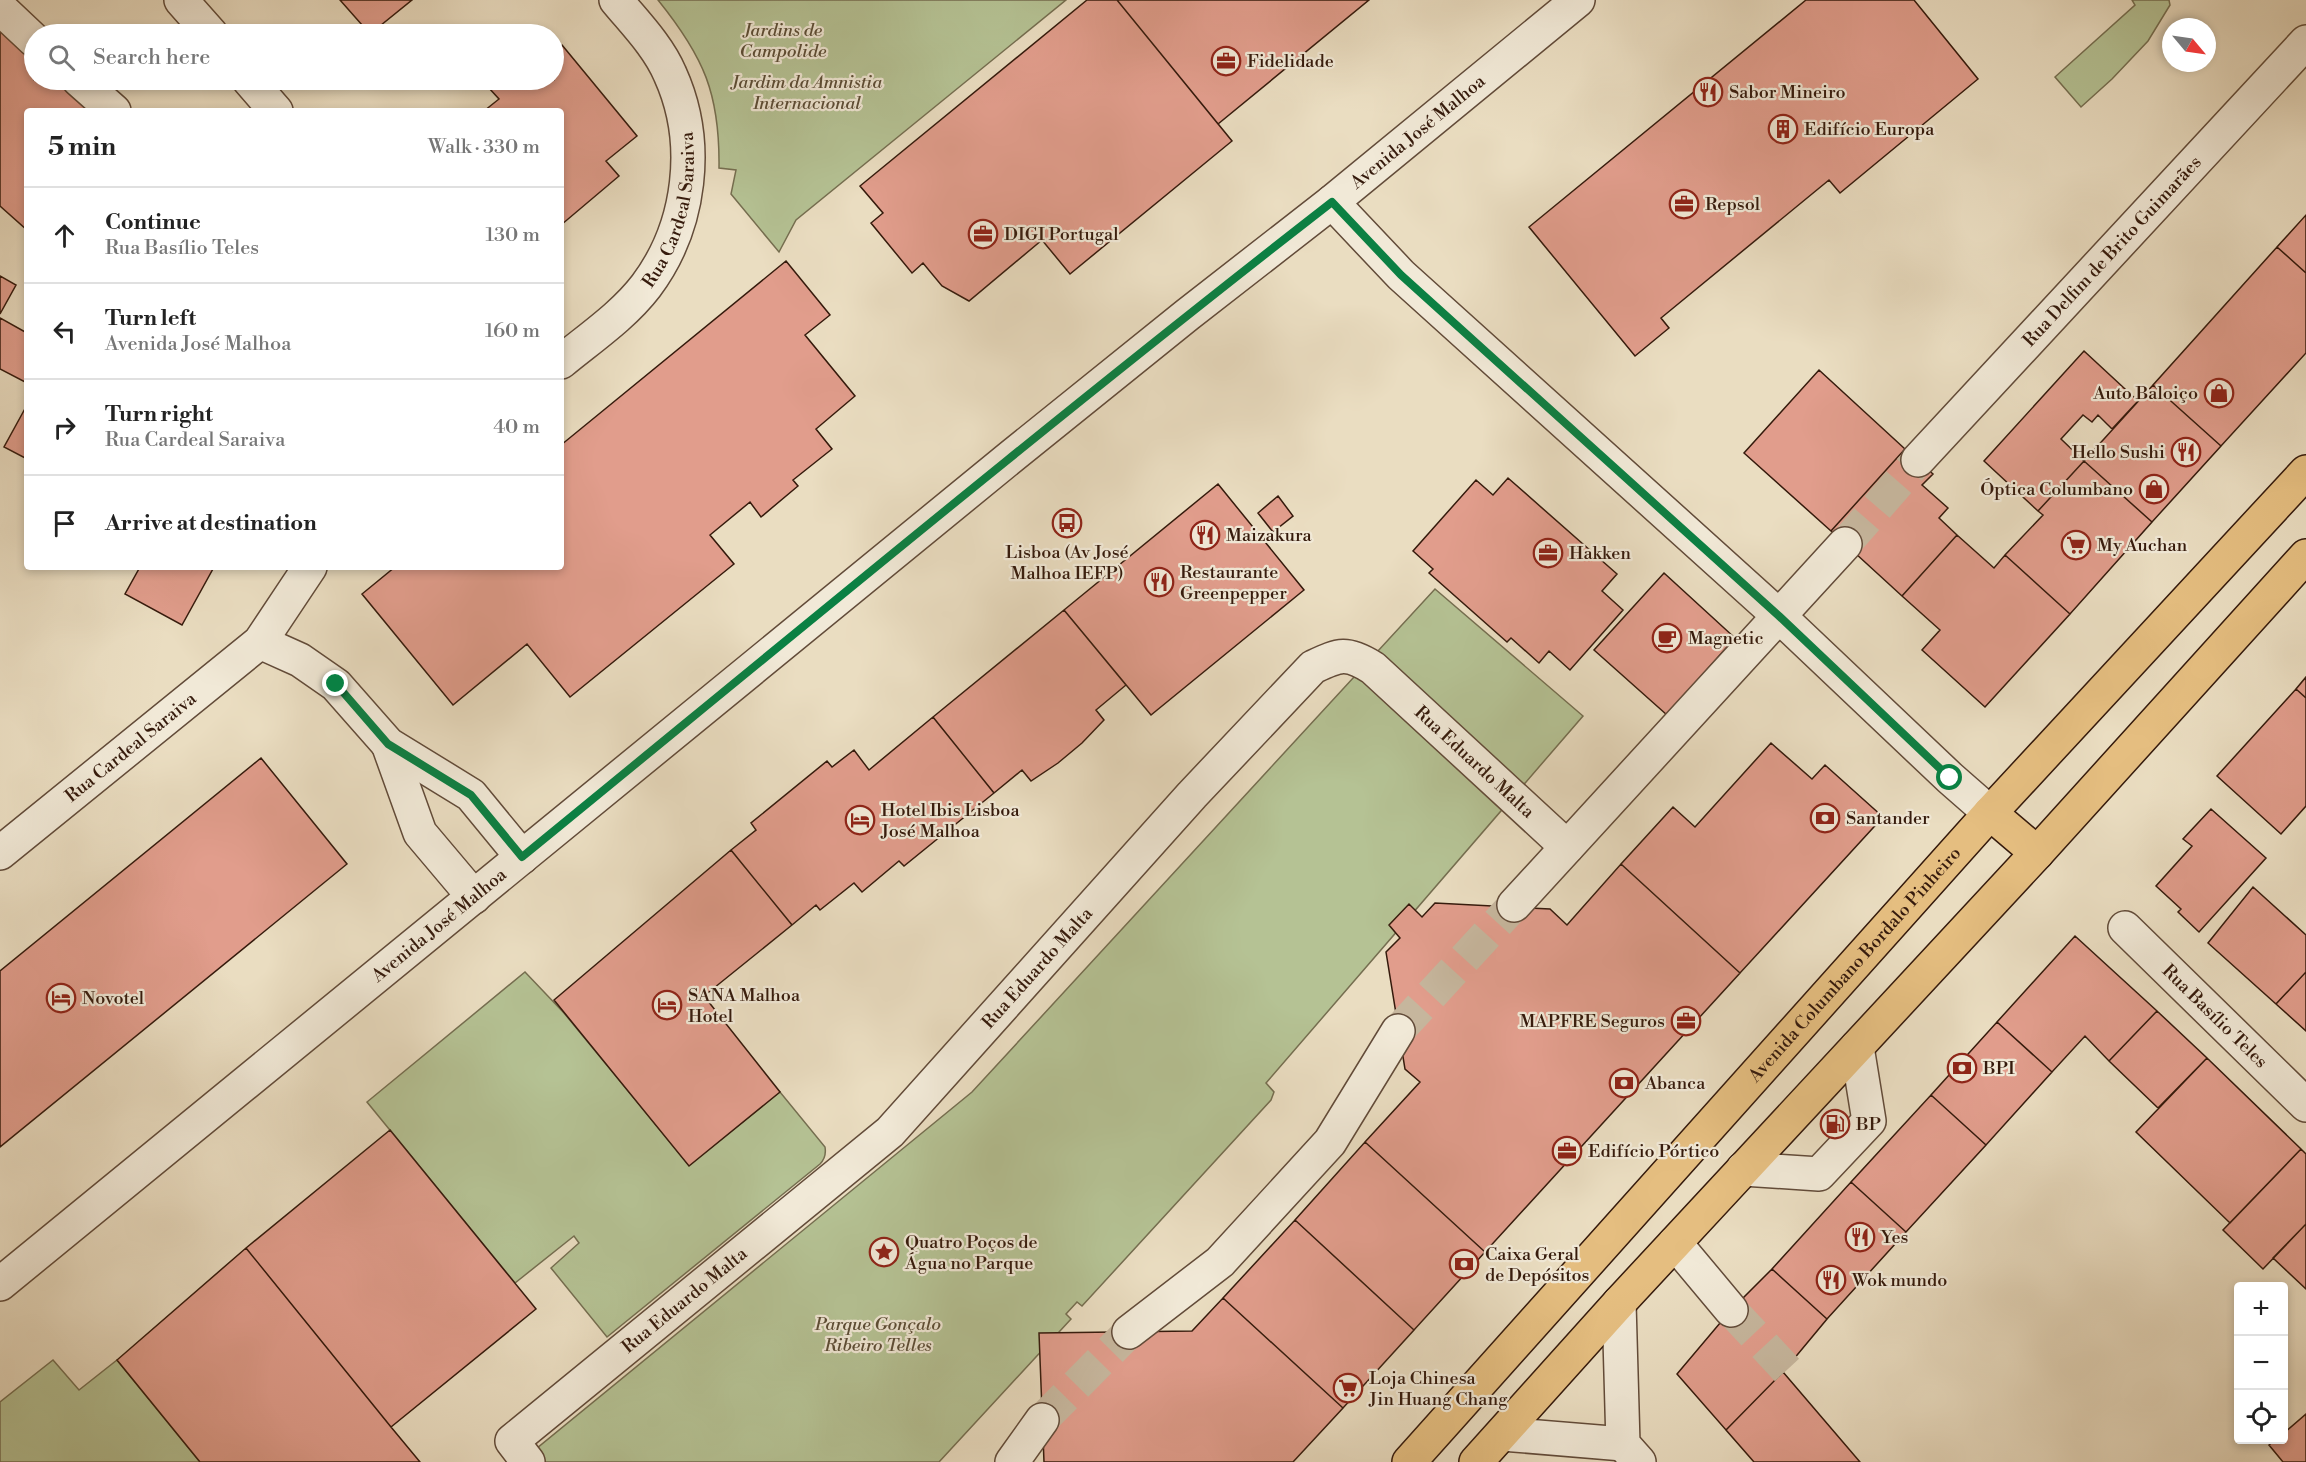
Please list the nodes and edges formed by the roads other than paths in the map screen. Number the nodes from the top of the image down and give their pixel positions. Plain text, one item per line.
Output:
1 (181, 0) edge
2 (616, 0) edge
3 (1578, 0) edge
4 (0, 8) edge
5 (202, 24) edge
6 (24, 30) edge
7 (2306, 42) edge
8 (90, 90) edge
9 (258, 90) edge
10 (111, 108) edge
11 (273, 108) edge
12 (1332, 202) junction
13 (564, 360) edge
14 (1917, 460) tunnel mouth
15 (2306, 472) edge
16 (1845, 544) tunnel mouth
17 (2306, 556) edge
18 (308, 570) edge
19 (1779, 616) junction
20 (260, 642) junction
21 (388, 744) junction
22 (1990, 813) junction
23 (1556, 837) junction
24 (0, 853) edge
25 (2037, 853) junction
26 (522, 857) junction
27 (474, 897) junction
28 (1514, 905) tunnel mouth
29 (2125, 928) dead end
30 (1398, 1031) tunnel mouth
31 (1857, 1047) junction
32 (2306, 1105) edge
33 (1743, 1169) junction
34 (1675, 1243) junction
35 (0, 1284) edge
36 (1619, 1303) junction
37 (1731, 1310) tunnel mouth
38 (1129, 1332) tunnel mouth
39 (1042, 1420) tunnel mouth
40 (1441, 1428) junction
41 (1502, 1434) junction
42 (520, 1452) edge
43 (1631, 1453) edge
44 (1012, 1462) edge
45 (1409, 1462) edge
46 (1476, 1462) edge

1 - 5 street
2 - 13 street, Rua Cardeal Saraiva
3 - 12 street, Avenida José Malhoa
4 - 6 street
7 - 14 street, Rua Delfim de Brito Guimarães
8 - 10 street
9 - 11 street
12 - 19 street
12 - 26 street, Avenida José Malhoa
15 - 22 main road, Avenida Columbano Bordalo Pinheiro
16 - 19 street
17 - 25 main road
18 - 20 street, Rua Cardeal Saraiva
19 - 22 street
19 - 23 street
20 - 21 street
20 - 24 street, Rua Cardeal Saraiva
21 - 26 street
21 - 27 street
22 - 25 main road
22 - 40 main road, Avenida Columbano Bordalo Pinheiro
23 - 28 street
23 - 42 street, Rua Eduardo Malta
25 - 31 main road
26 - 27 street, Avenida José Malhoa
27 - 35 street, Avenida José Malhoa
29 - 32 street, Rua Basílio Teles
30 - 38 street
31 - 33 main road
31 - 33 street
33 - 34 main road
34 - 36 main road
34 - 37 street
36 - 41 main road
36 - 43 street
39 - 44 street
40 - 41 main road
40 - 45 main road, Avenida Columbano Bordalo Pinheiro
41 - 43 street
41 - 46 main road

